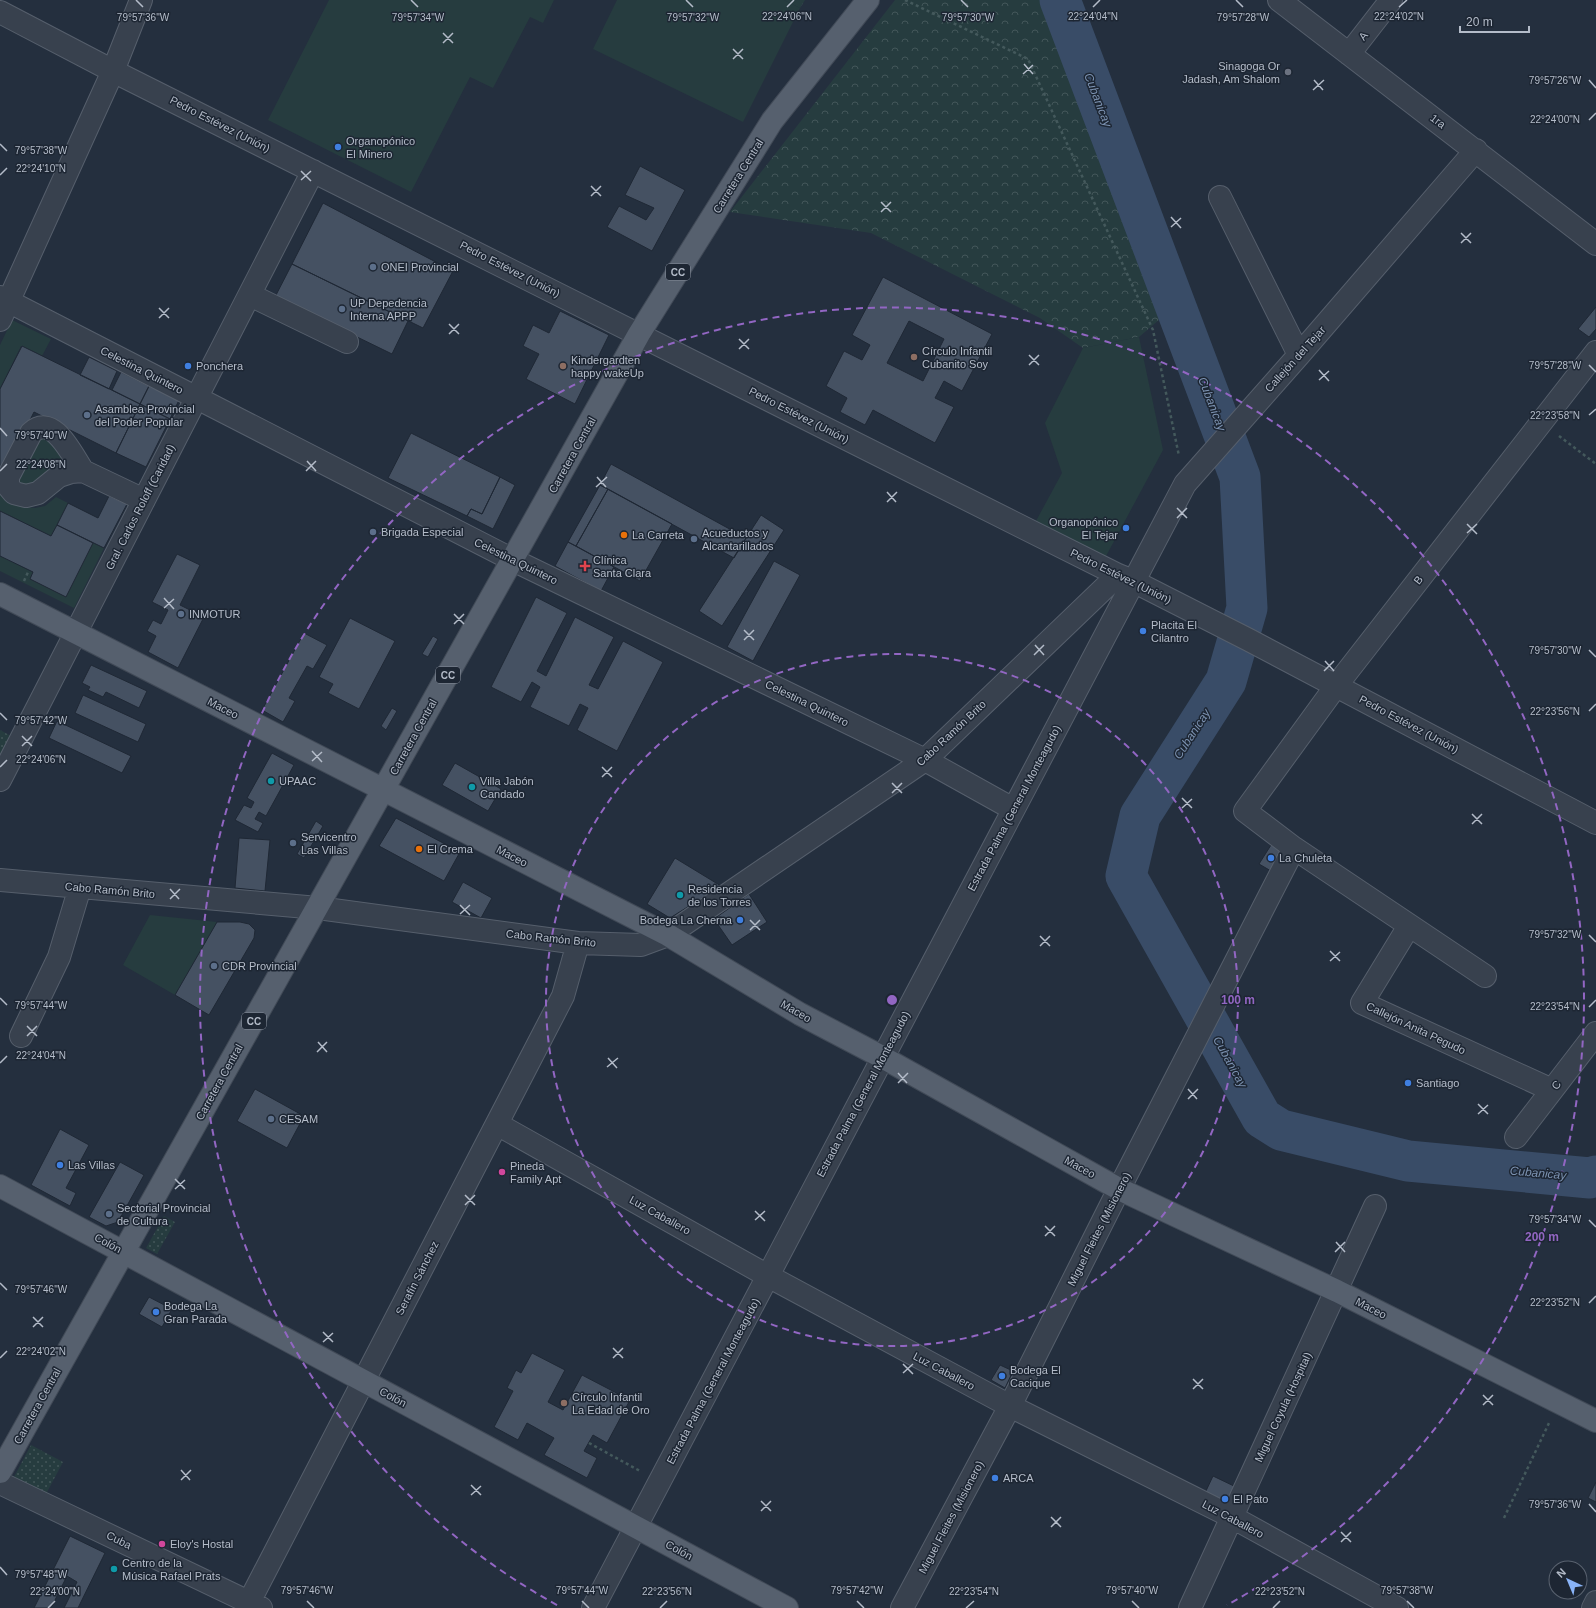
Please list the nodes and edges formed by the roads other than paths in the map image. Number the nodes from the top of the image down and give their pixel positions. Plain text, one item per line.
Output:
1 (141, 0) edge
2 (868, 0) edge
3 (1279, 0) edge
4 (1391, 0) edge
5 (0, 12) edge
6 (1349, 54) junction
7 (113, 70) junction
8 (1476, 150) junction
9 (313, 171) junction
10 (1220, 197) dead end
11 (1596, 244) edge
12 (250, 295) junction
13 (3, 306) edge
14 (639, 334) junction
15 (348, 342) dead end
16 (1596, 352) edge
17 (1299, 354) junction
18 (196, 398) junction
19 (83, 471) dead end
20 (144, 500) junction
21 (513, 560) junction
22 (1126, 578) junction
23 (0, 594) edge
24 (76, 633) junction
25 (1336, 686) junction
26 (925, 760) junction
27 (0, 780) edge
28 (383, 790) junction
29 (1013, 809) junction
30 (1596, 823) edge
31 (1294, 848) junction
32 (0, 880) edge
33 (80, 887) junction
34 (318, 908) junction
35 (1409, 926) junction
36 (668, 935) junction
37 (578, 944) junction
38 (1485, 976) dead end
39 (1596, 1033) edge
40 (21, 1036) dead end
41 (882, 1057) junction
42 (1552, 1090) junction
43 (497, 1124) junction
44 (1516, 1137) dead end
45 (0, 1186) edge
46 (1119, 1189) junction
47 (1375, 1206) dead end
48 (124, 1252) junction
49 (768, 1276) junction
50 (1337, 1291) junction
51 (364, 1381) junction
52 (1010, 1406) junction
53 (1596, 1420) edge
54 (0, 1472) edge
55 (0, 1483) edge
56 (1232, 1517) junction
57 (636, 1527) junction
58 (1596, 1602) edge
59 (252, 1606) edge
60 (593, 1608) edge
61 (787, 1608) edge
62 (902, 1608) edge
63 (1190, 1608) edge
64 (1397, 1608) edge
65 (1593, 1608) edge

1 - 7 street
2 - 14 main road, Carretera Central / CC
3 - 6 street, 1ra
4 - 6 street, A
5 - 7 street, Pedro Estévez (Unión)
6 - 8 street, 1ra
7 - 9 street, Pedro Estévez (Unión)
7 - 13 street
8 - 11 street, 1ra
8 - 17 street, Callejón del Tejar
9 - 12 street, Gral. Carlos Roloff (Caridad)
9 - 14 street, Pedro Estévez (Unión)
10 - 17 street
12 - 15 street
12 - 18 street, Gral. Carlos Roloff (Caridad)
13 - 18 street, Celestina Quintero
14 - 21 main road, Carretera Central / CC
14 - 22 street, Pedro Estévez (Unión)
16 - 25 street, B
17 - 22 street, Callejón del Tejar
18 - 20 street, Gral. Carlos Roloff (Caridad)
18 - 21 street, Celestina Quintero
19 - 20 street
20 - 24 street, Gral. Carlos Roloff (Caridad)
21 - 26 street, Celestina Quintero
21 - 28 main road, Carretera Central / CC
22 - 25 street, Pedro Estévez (Unión)
22 - 26 street, Cabo Ramón Brito
22 - 29 street, Estrada Palma (General Monteagudo)
23 - 24 main road, Maceo
24 - 27 street, Gral. Carlos Roloff (Caridad)
24 - 28 main road, Maceo
25 - 30 street, Pedro Estévez (Unión)
25 - 31 street, B
26 - 29 street, Celestina Quintero
26 - 36 street, Cabo Ramón Brito
28 - 34 main road, Carretera Central / CC
28 - 36 main road, Maceo
29 - 41 street, Estrada Palma (General Monteagudo)
31 - 35 street
31 - 46 street, Miguel Fleites (Misionero)
32 - 33 street, Cabo Ramón Brito
33 - 34 street, Cabo Ramón Brito
33 - 40 street
34 - 37 street, Cabo Ramón Brito
34 - 48 main road, Carretera Central / CC
35 - 38 street
35 - 42 street, Callejón Anita Pegudo
36 - 37 street, Cabo Ramón Brito
36 - 41 main road, Maceo
37 - 43 street, Serafín Sánchez
39 - 42 street, C
41 - 46 main road, Maceo
41 - 49 street, Estrada Palma (General Monteagudo)
42 - 44 street, C
43 - 49 street, Luz Caballero
43 - 51 street, Serafín Sánchez
45 - 48 main road, Colón
46 - 50 main road, Maceo
46 - 52 street, Miguel Fleites (Misionero)
47 - 50 street, Miguel Coyula (Hospital)
48 - 51 main road, Colón
48 - 54 main road, Carretera Central / CC
49 - 52 street, Luz Caballero
49 - 57 street, Estrada Palma (General Monteagudo)
50 - 53 main road, Maceo
50 - 56 street, Miguel Coyula (Hospital)
51 - 57 main road, Colón
51 - 59 street, Serafín Sánchez
52 - 56 street, Luz Caballero
52 - 62 street, Miguel Fleites (Misionero)
55 - 59 street, Cuba
56 - 63 street, Miguel Coyula (Hospital)
56 - 64 street, Luz Caballero
57 - 60 street, Estrada Palma (General Monteagudo)
57 - 61 main road, Colón
58 - 65 street

